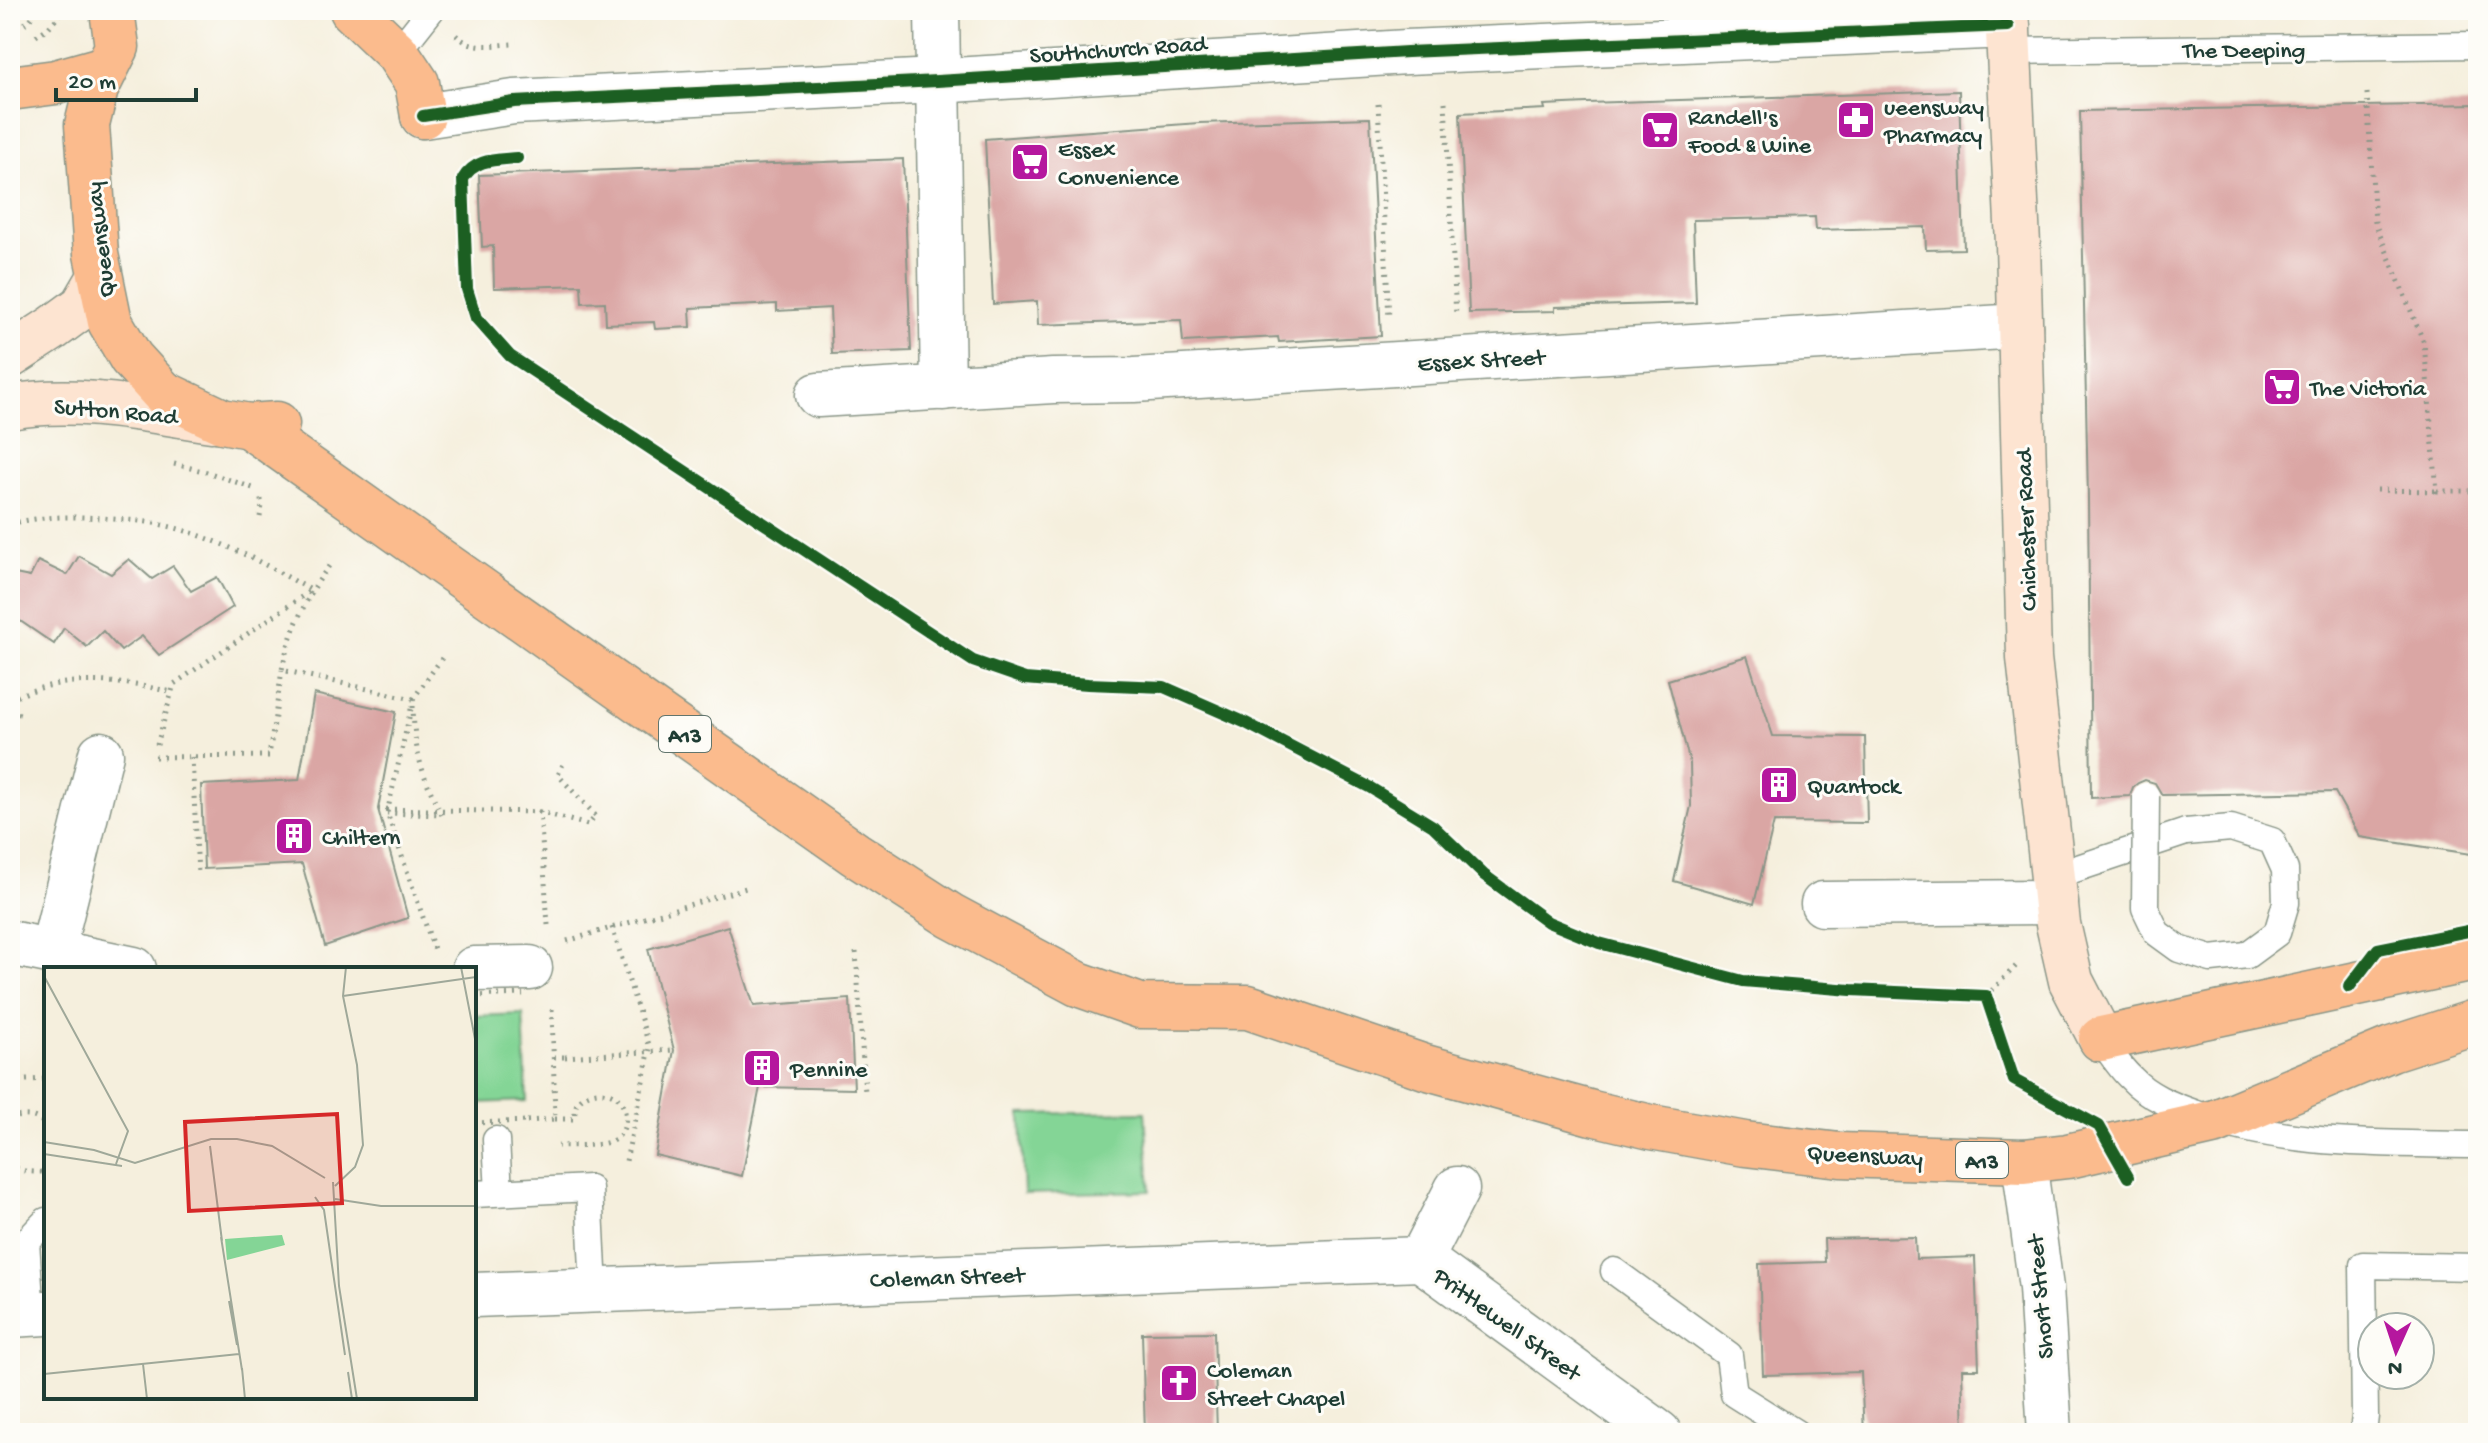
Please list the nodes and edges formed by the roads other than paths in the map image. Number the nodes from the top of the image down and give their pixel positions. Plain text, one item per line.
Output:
1 (352, 10) edge
2 (431, 10) edge
3 (937, 10) edge
4 (2008, 29) edge
5 (112, 42) edge
6 (2478, 45) edge
7 (397, 53) junction
8 (937, 81) junction
9 (10, 88) edge
10 (423, 116) joint
11 (100, 277) junction
12 (2020, 326) junction
13 (10, 356) edge
14 (943, 388) junction
15 (818, 395) dead end
16 (10, 407) edge
17 (251, 424) junction
18 (101, 754) dead end
19 (2146, 796) dead end
20 (2055, 889) junction
21 (1823, 904) dead end
22 (10, 943) edge
23 (52, 952) junction
24 (2478, 958) edge
25 (114, 967) edge
26 (540, 967) road end
27 (476, 975) edge
28 (2478, 1021) edge
29 (2101, 1039) junction
30 (2216, 1122) junction
31 (496, 1140) dead end
32 (2478, 1145) edge
33 (2024, 1161) junction
34 (1457, 1189) dead end
35 (487, 1193) edge
36 (44, 1222) edge
37 (18, 1242) edge
38 (1421, 1259) junction
39 (2478, 1267) edge
40 (1614, 1271) dead end
41 (594, 1290) junction
42 (476, 1295) edge
43 (29, 1314) edge
44 (1659, 1433) edge
45 (1796, 1433) edge
46 (2050, 1433) edge
47 (2363, 1433) edge

1 - 7 main road
2 - 7 lane
3 - 8 street
4 - 6 lane, The Deeping
4 - 8 street, Southchurch Road
4 - 12 street, Chichester Road
5 - 9 main road
5 - 11 main road, Queensway
7 - 10 main road
8 - 10 street, Southchurch Road
8 - 14 street
11 - 13 street
11 - 17 main road, Queensway
12 - 14 street, Essex Street
12 - 20 street, Chichester Road
14 - 15 street, Essex Street
16 - 17 street, Sutton Road
17 - 33 main road, Queensway / A13
18 - 23 street
19 - 20 lane, bridge
20 - 21 street
20 - 29 street, Chichester Road
22 - 23 street
23 - 25 street
24 - 29 main road
26 - 27 street
28 - 30 main road, Queensway / A13
29 - 30 lane
30 - 32 lane
30 - 33 main road, Queensway / A13
31 - 35 lane
33 - 46 street, Short Street
34 - 38 street, Prittlewell Street
35 - 41 lane
36 - 37 lane
37 - 43 lane
38 - 41 street, Coleman Street
38 - 44 street, Prittlewell Street
39 - 47 lane
40 - 45 lane
41 - 42 street, Coleman Street

